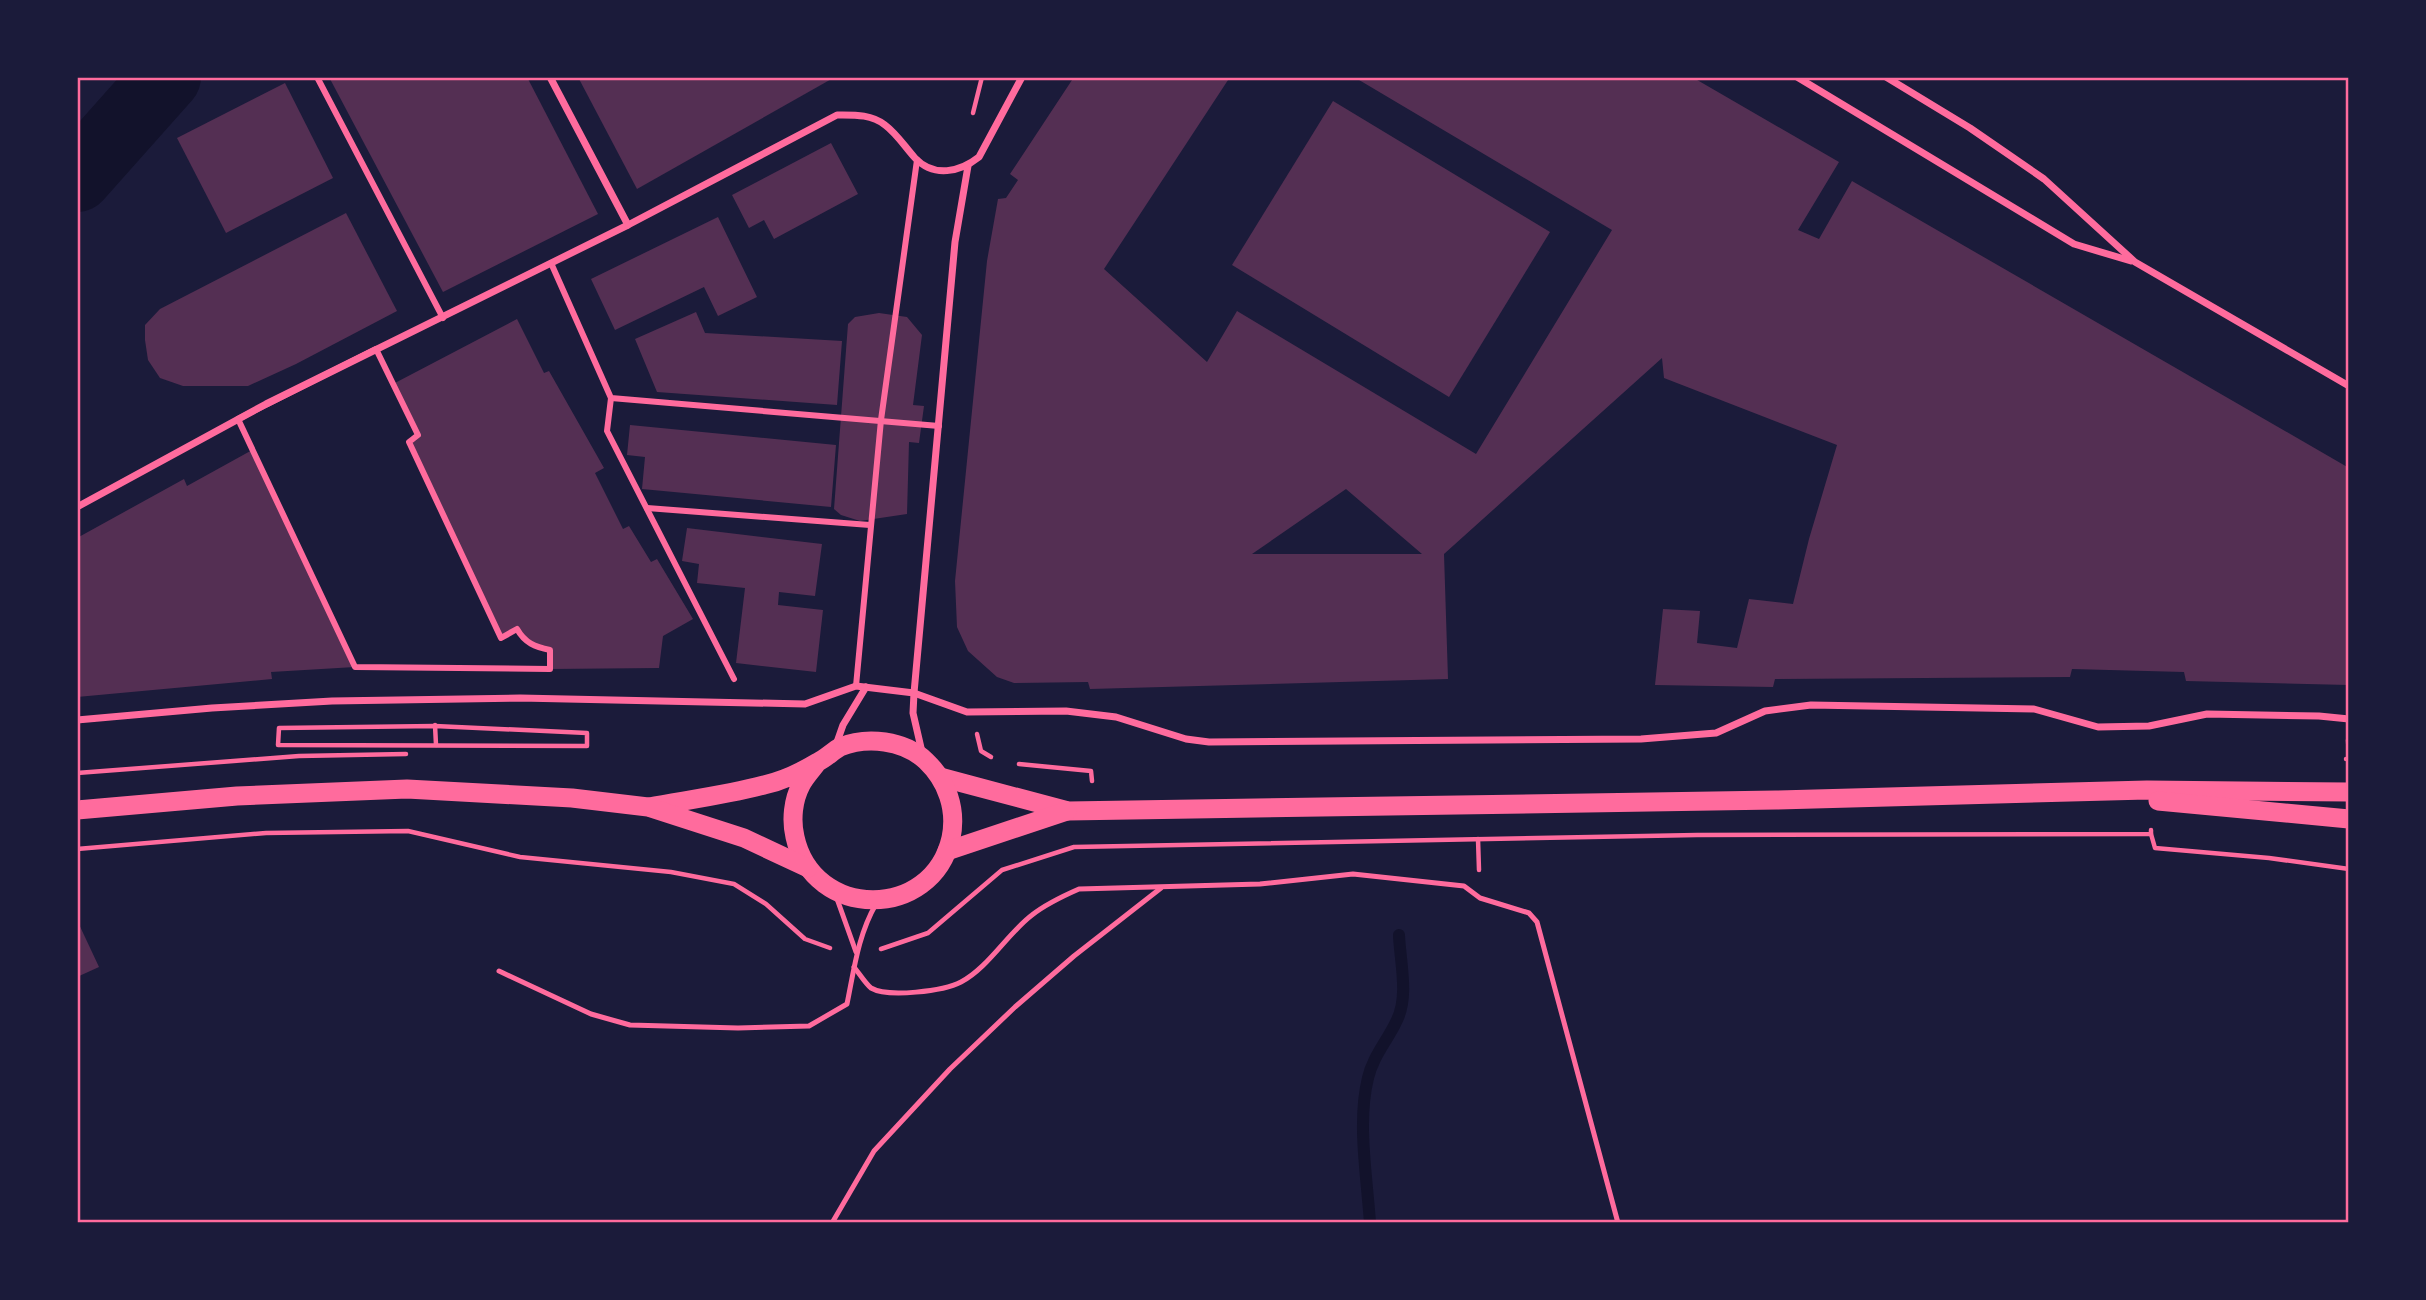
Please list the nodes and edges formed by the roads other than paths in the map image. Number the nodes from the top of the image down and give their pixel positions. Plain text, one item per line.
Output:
1 (317, 77) edge
2 (550, 77) edge
3 (1022, 77) edge
4 (1797, 77) edge
5 (1886, 77) edge
6 (916, 160) junction
7 (968, 166) junction
8 (628, 225) junction
9 (2135, 262) junction
10 (551, 263) junction
11 (443, 318) junction
12 (376, 349) junction
13 (2349, 386) edge
14 (611, 398) junction
15 (238, 419) junction
16 (881, 420) junction
17 (939, 426) junction
18 (77, 507) edge
19 (647, 508) junction
20 (870, 525) junction
21 (734, 679) dead end
22 (856, 686) junction
23 (866, 687) junction
24 (914, 693) junction
25 (2349, 719) edge
26 (77, 720) edge
27 (825, 758) junction
28 (924, 758) junction
29 (940, 776) junction
30 (2109, 791) junction
31 (2349, 792) edge
32 (648, 807) junction
33 (77, 810) edge
34 (1068, 811) junction
35 (2349, 819) edge
36 (947, 851) junction
37 (808, 868) junction
38 (1161, 888) junction
39 (834, 890) junction
40 (878, 900) junction
41 (856, 951) junction
42 (854, 967) junction
43 (499, 971) dead end
44 (832, 1223) edge
45 (1618, 1223) edge

1 - 11 street
2 - 8 street
3 - 7 street
4 - 9 street
5 - 9 street
6 - 7 street
6 - 8 street
6 - 16 street
7 - 17 street
8 - 10 street
9 - 13 street
10 - 11 street
10 - 14 street
11 - 12 street
12 - 15 street
12 - 15 street
14 - 16 street
14 - 19 street
15 - 18 street
16 - 17 street
16 - 20 street
17 - 24 street
19 - 20 street
19 - 21 street
20 - 22 street
22 - 23 street
22 - 26 street
23 - 24 street
23 - 27 street
24 - 25 street
24 - 28 street
27 - 28 highway
27 - 32 highway
27 - 37 highway
28 - 29 highway
29 - 34 highway
29 - 36 highway
30 - 31 highway
30 - 34 highway
30 - 35 highway
32 - 33 highway
32 - 37 highway
34 - 36 highway
36 - 40 highway
37 - 39 highway
38 - 42 lane
38 - 44 lane
38 - 45 lane
39 - 40 highway
39 - 41 lane
40 - 41 lane
41 - 42 lane
42 - 43 lane

